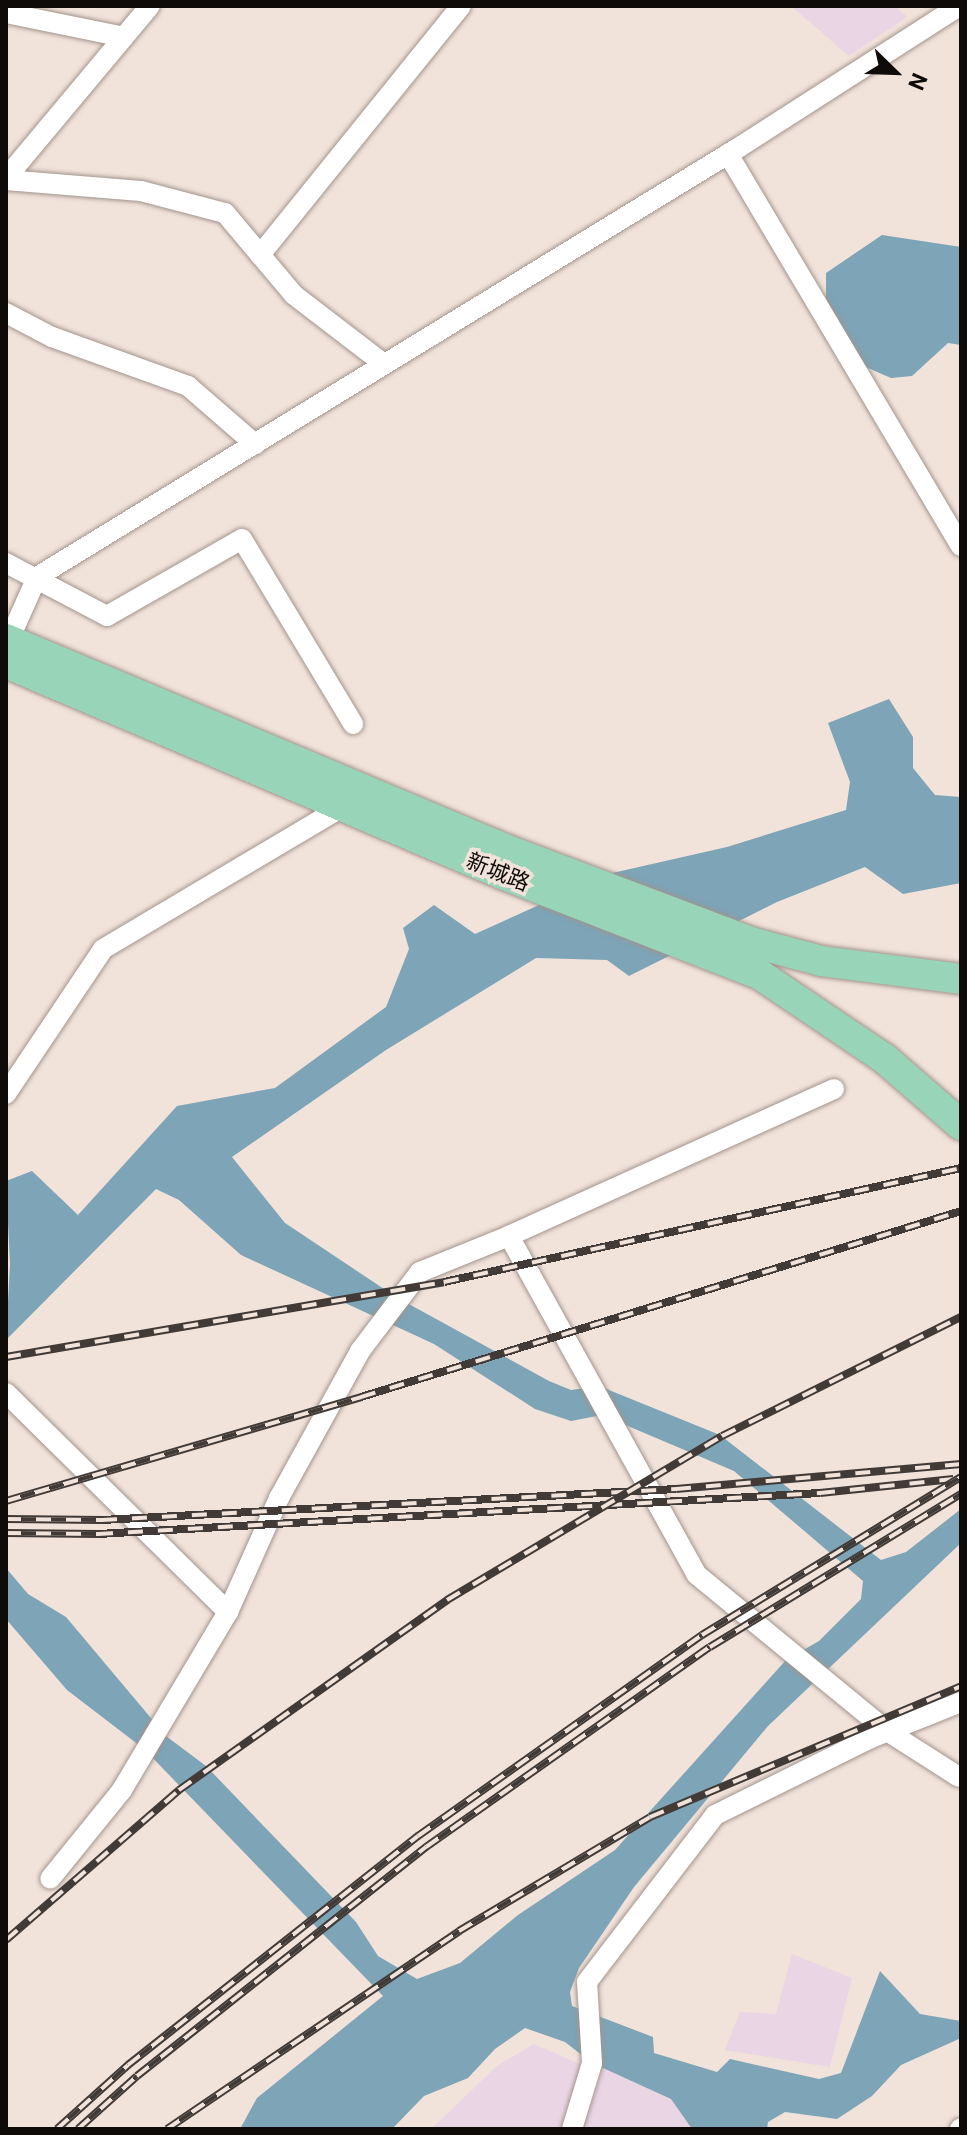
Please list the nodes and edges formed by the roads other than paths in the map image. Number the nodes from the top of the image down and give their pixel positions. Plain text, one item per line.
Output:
1 (150, 6) edge
2 (461, 6) edge
3 (943, 10) edge
4 (6, 13) edge
5 (124, 37) junction
6 (728, 154) junction
7 (6, 179) edge
8 (260, 255) junction
9 (6, 313) edge
10 (384, 364) junction
11 (255, 444) junction
12 (961, 546) edge
13 (6, 563) edge
14 (37, 577) junction
15 (7, 654) edge
16 (353, 724) dead end
17 (342, 807) junction
18 (961, 979) edge
19 (834, 1089) dead end
20 (6, 1094) edge
21 (961, 1125) edge
22 (509, 1236) junction
23 (6, 1393) edge
24 (228, 1612) junction
25 (961, 1702) edge
26 (887, 1731) junction
27 (959, 1777) edge
28 (50, 1879) dead end
29 (572, 2129) edge

1 - 5 street
2 - 8 street
3 - 6 street
4 - 5 street
5 - 7 street
6 - 10 street
6 - 12 street
7 - 8 street
8 - 10 street
9 - 11 street
10 - 11 street
11 - 14 street
13 - 14 street
14 - 15 street
14 - 16 street
15 - 17 main road, 新城路
15 - 18 main road, 新城路
17 - 20 street
17 - 21 main road, 新城路
19 - 22 street
22 - 24 street
22 - 26 street
23 - 24 street
24 - 28 street
25 - 26 street
26 - 27 street
26 - 29 street

